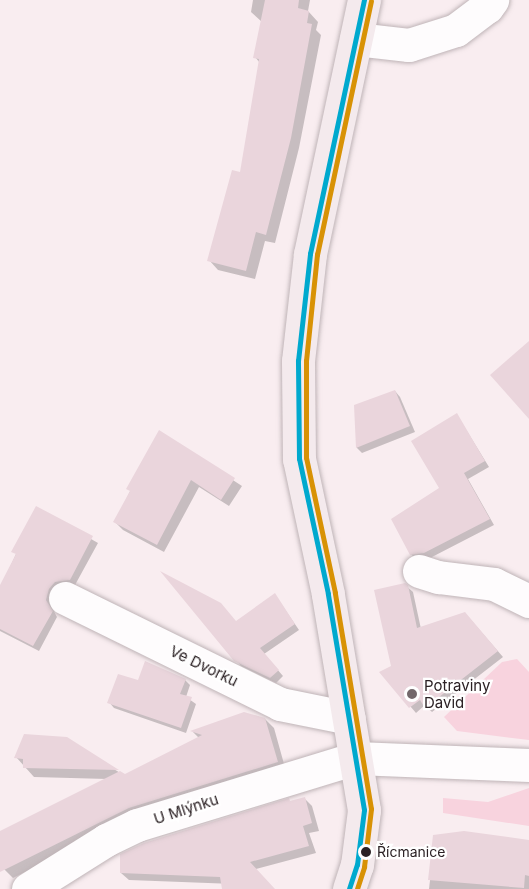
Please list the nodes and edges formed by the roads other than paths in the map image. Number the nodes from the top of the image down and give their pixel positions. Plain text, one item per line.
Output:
1 (364, 0) edge
2 (492, 0) edge
3 (356, 39) junction
4 (419, 571) dead end
5 (65, 598) dead end
6 (529, 601) edge
7 (349, 718) junction
8 (356, 758) junction
9 (529, 765) edge
10 (28, 889) edge
11 (349, 889) edge

1 - 3 main road
2 - 3 street
3 - 7 main road
4 - 6 street
5 - 7 street, Ve Dvorku
7 - 8 main road
8 - 9 street, U Mlýnku
8 - 10 street, U Mlýnku
8 - 11 main road

